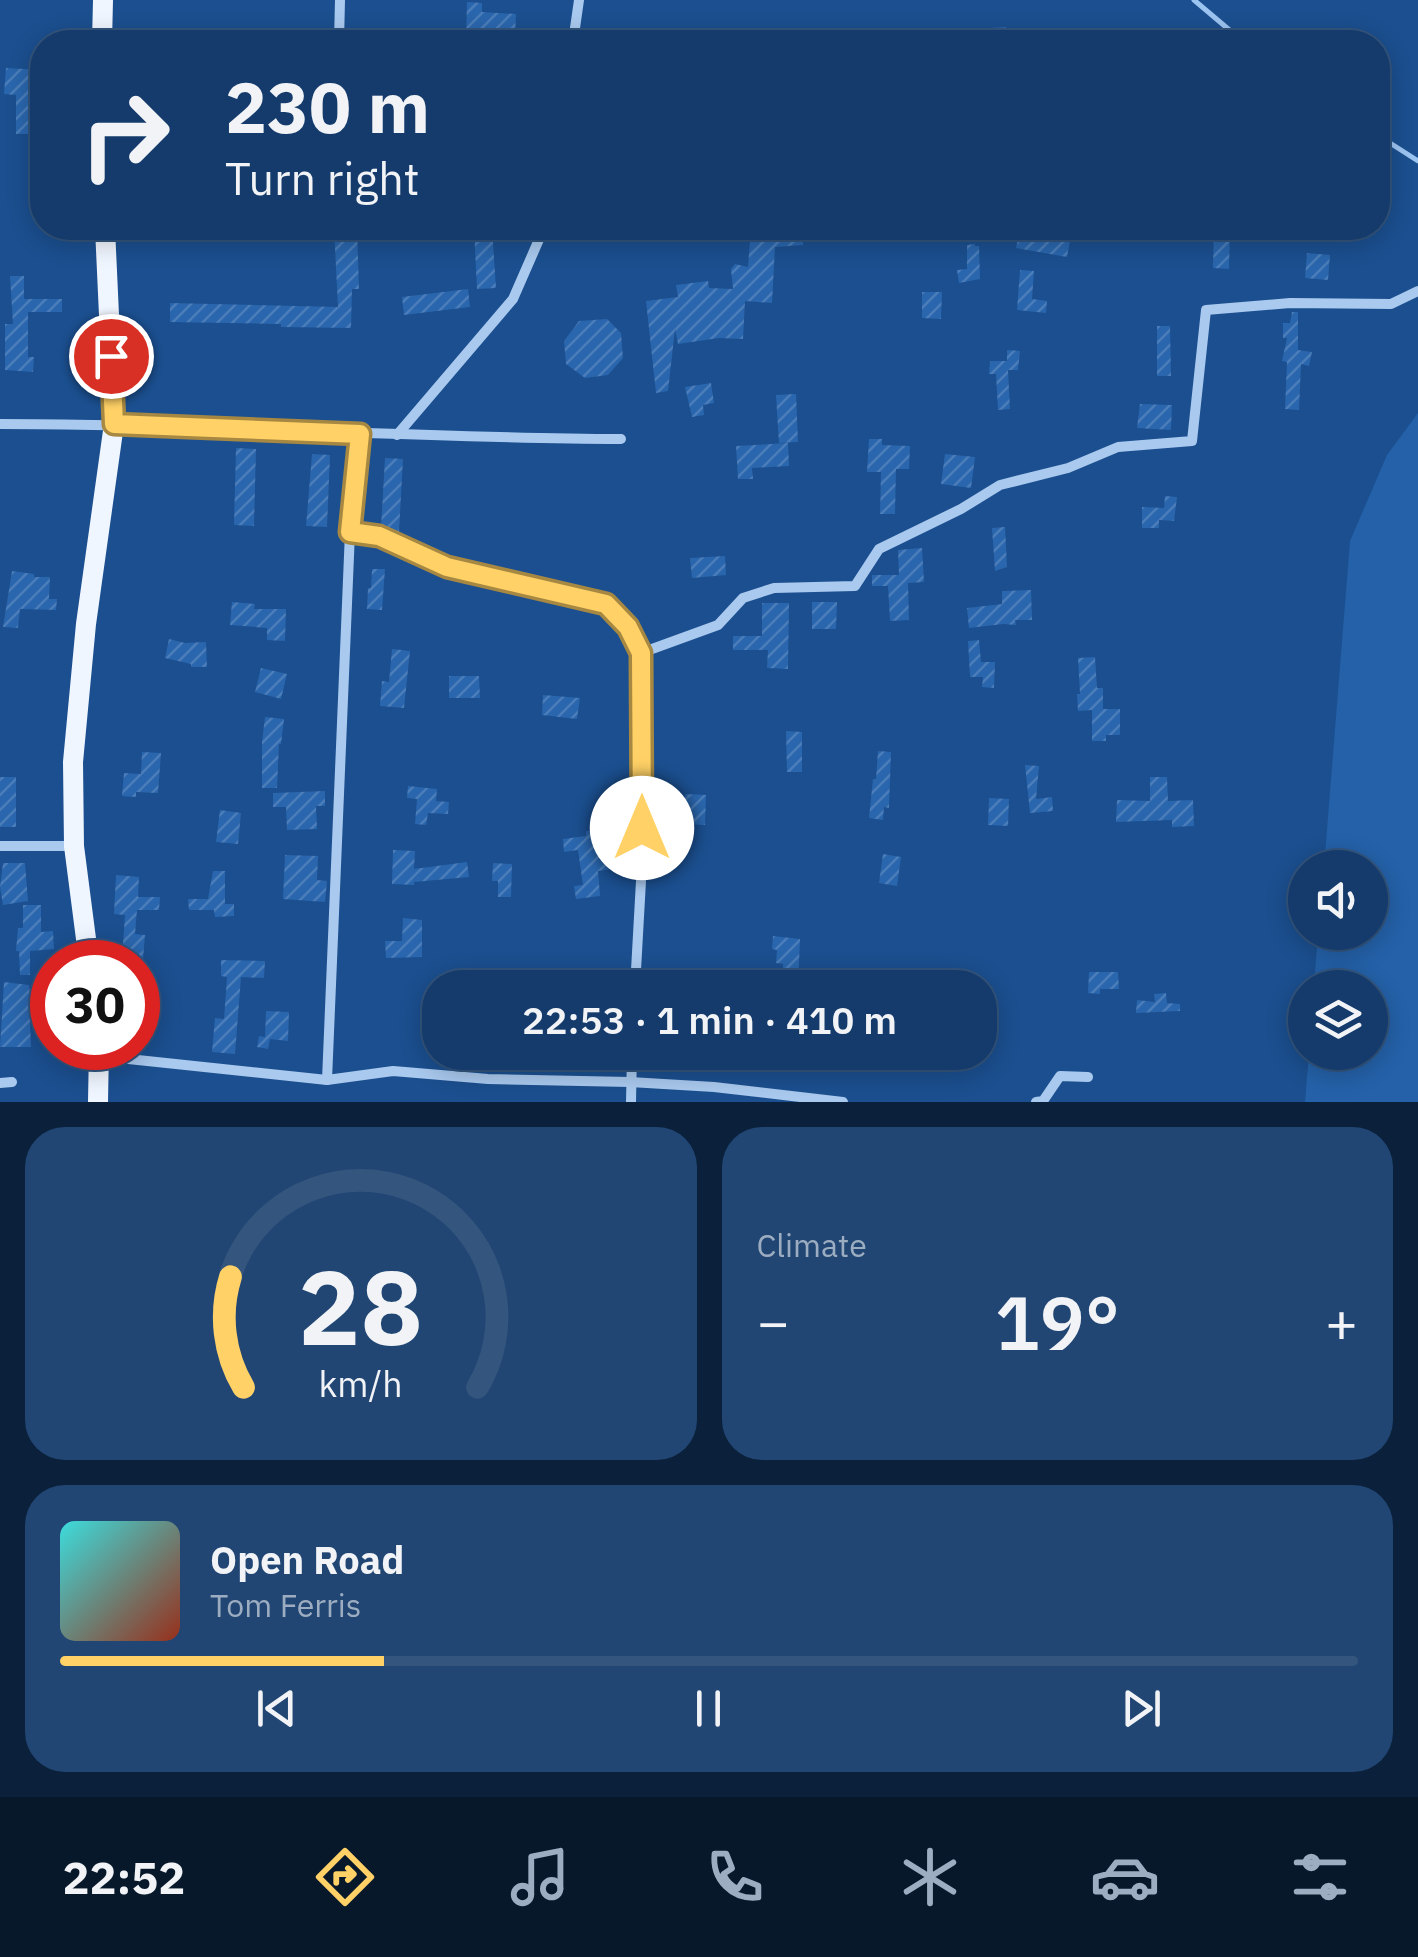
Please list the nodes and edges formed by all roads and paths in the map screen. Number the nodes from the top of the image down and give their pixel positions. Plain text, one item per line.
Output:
1 (103, 0) edge
2 (340, 0) edge
3 (579, 0) edge
4 (102, 30) edge
5 (339, 30) edge
6 (575, 30) edge
7 (106, 240) edge
8 (539, 240) edge
9 (1418, 291) edge
10 (0, 424) edge
11 (114, 424) junction
12 (360, 434) junction
13 (396, 435) junction
14 (621, 440) dead end
15 (350, 532) junction
16 (641, 653) junction
17 (0, 846) edge
18 (74, 846) junction
19 (85, 940) edge
20 (636, 970) edge
21 (160, 1059) edge
22 (99, 1070) edge
23 (631, 1070) edge
24 (1088, 1077) dead end
25 (327, 1080) junction
26 (630, 1082) junction
27 (98, 1102) edge
28 (631, 1102) edge
29 (843, 1102) edge
30 (1036, 1102) edge

1 - 4 main road
2 - 5 street
3 - 6 street
7 - 11 main road
8 - 13 street
9 - 16 street
10 - 11 street
11 - 12 street
11 - 18 main road
12 - 13 street
12 - 15 street
13 - 14 street
15 - 16 street
15 - 25 street
16 - 20 street
17 - 18 street
18 - 19 main road
21 - 25 street
22 - 27 main road
23 - 26 street
24 - 30 street
25 - 26 street
26 - 28 street
26 - 29 street

